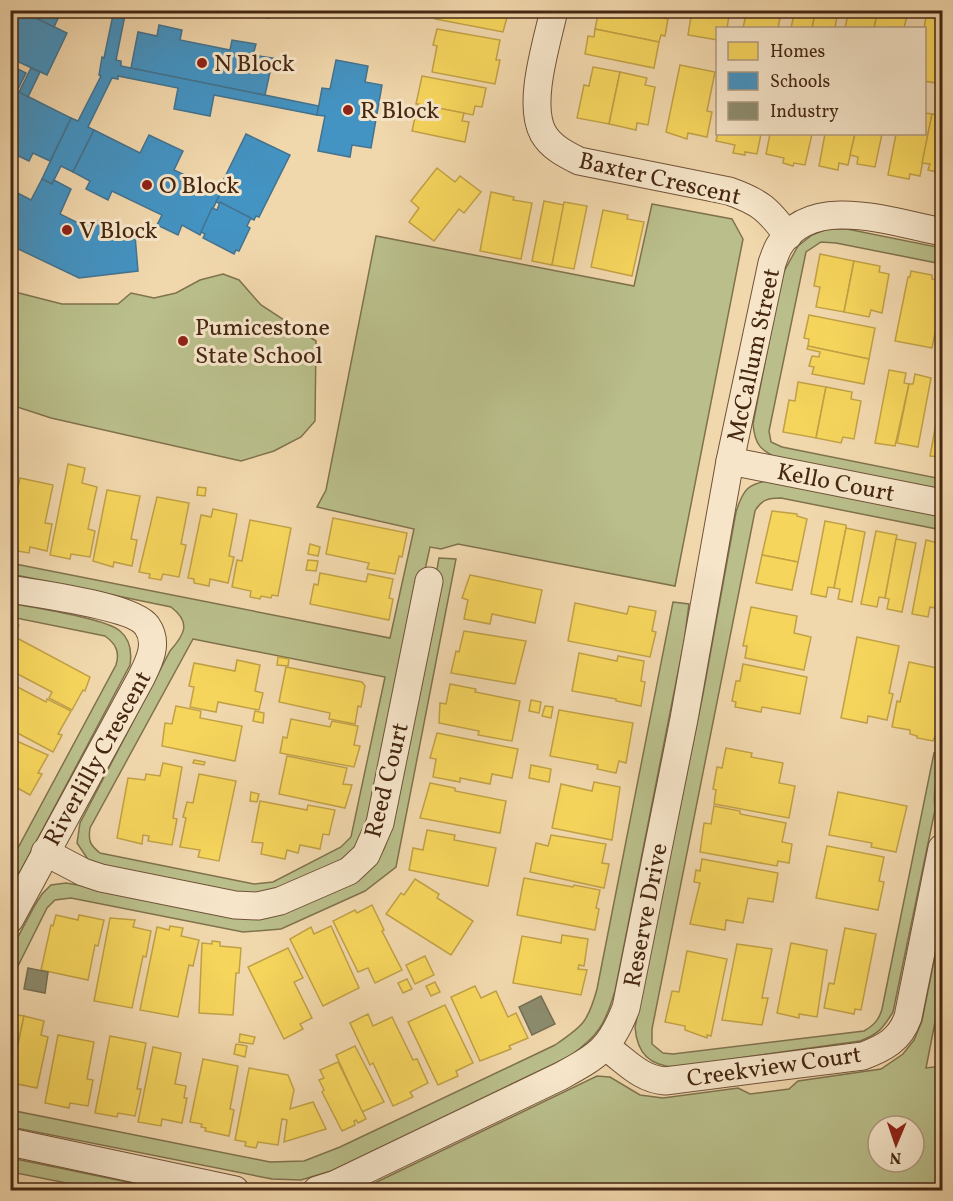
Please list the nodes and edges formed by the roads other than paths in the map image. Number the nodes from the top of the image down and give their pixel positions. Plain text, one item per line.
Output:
1 (554, 10) edge
2 (942, 232) edge
3 (788, 236) junction
4 (730, 461) junction
5 (942, 503) edge
6 (429, 581) dead end
7 (10, 589) edge
8 (942, 848) edge
9 (45, 852) junction
10 (10, 919) edge
11 (606, 1047) junction
12 (10, 1142) edge
13 (235, 1191) edge
14 (317, 1191) edge

1 - 3 street, Baxter Crescent
2 - 3 street, McCallum Street
3 - 4 street, McCallum Street
4 - 5 street, Kello Court
4 - 11 street, Reserve Drive
6 - 9 street, Reed Court
7 - 9 street, Riverlilly Crescent
8 - 11 street, Creekview Court
9 - 10 street, Riverlilly Crescent
11 - 14 street, Reserve Drive
12 - 13 street

